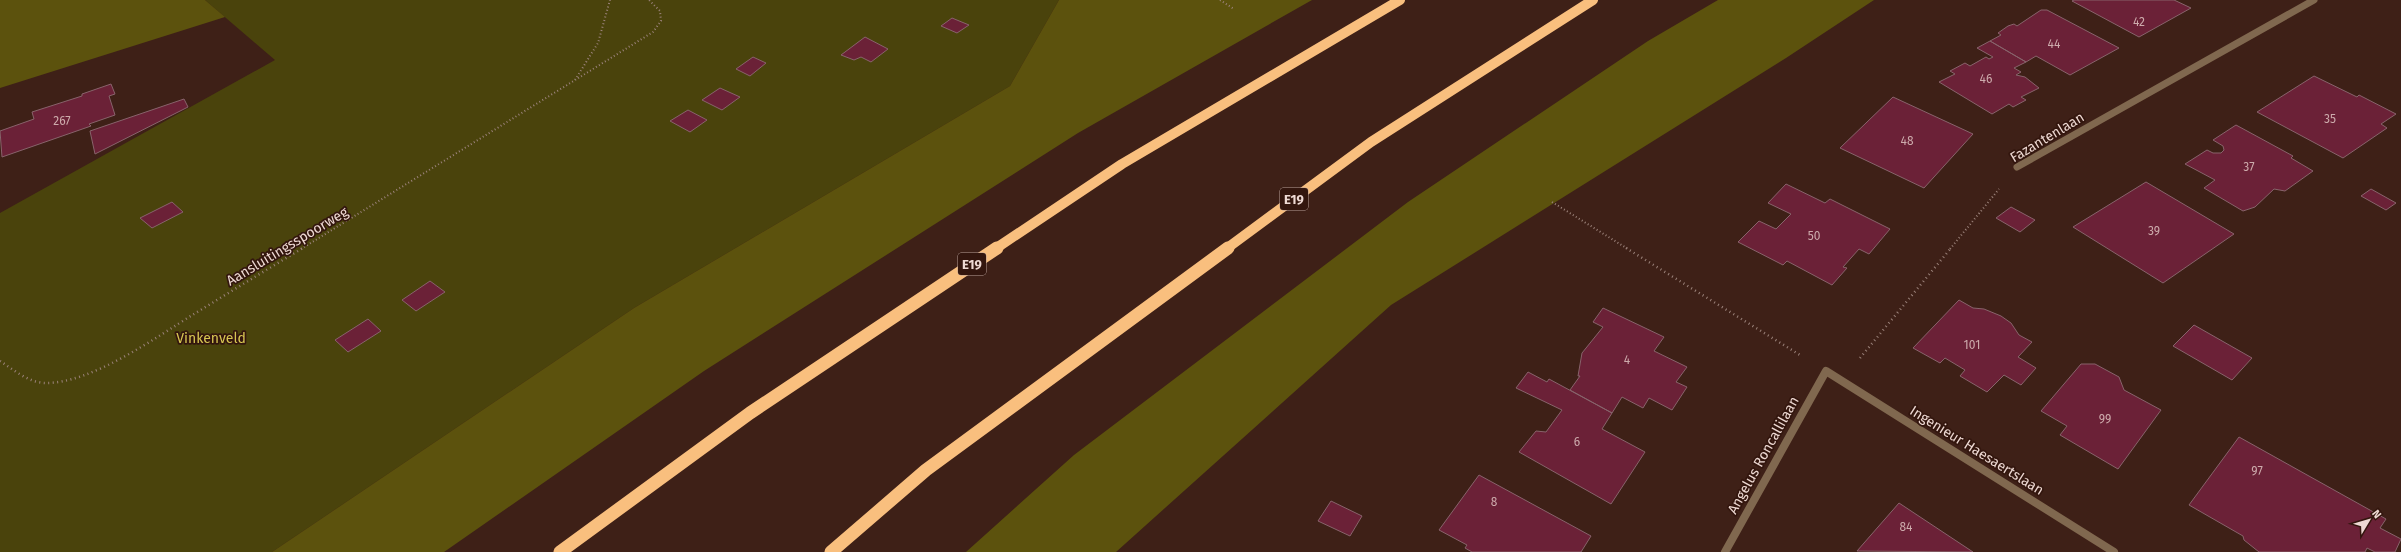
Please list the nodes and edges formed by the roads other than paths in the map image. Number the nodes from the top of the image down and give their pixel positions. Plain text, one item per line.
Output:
1 (1400, 0) edge
2 (1593, 0) edge
3 (2314, 0) edge
4 (2017, 167) road end
5 (1826, 371) joint
6 (560, 552) edge
7 (831, 552) edge
8 (1725, 552) edge
9 (2114, 552) edge

1 - 6 highway, E19
2 - 7 highway, E19
3 - 4 street, Fazantenlaan
5 - 8 street, Angelus Roncallilaan
5 - 9 street, Ingenieur Haesaertslaan

